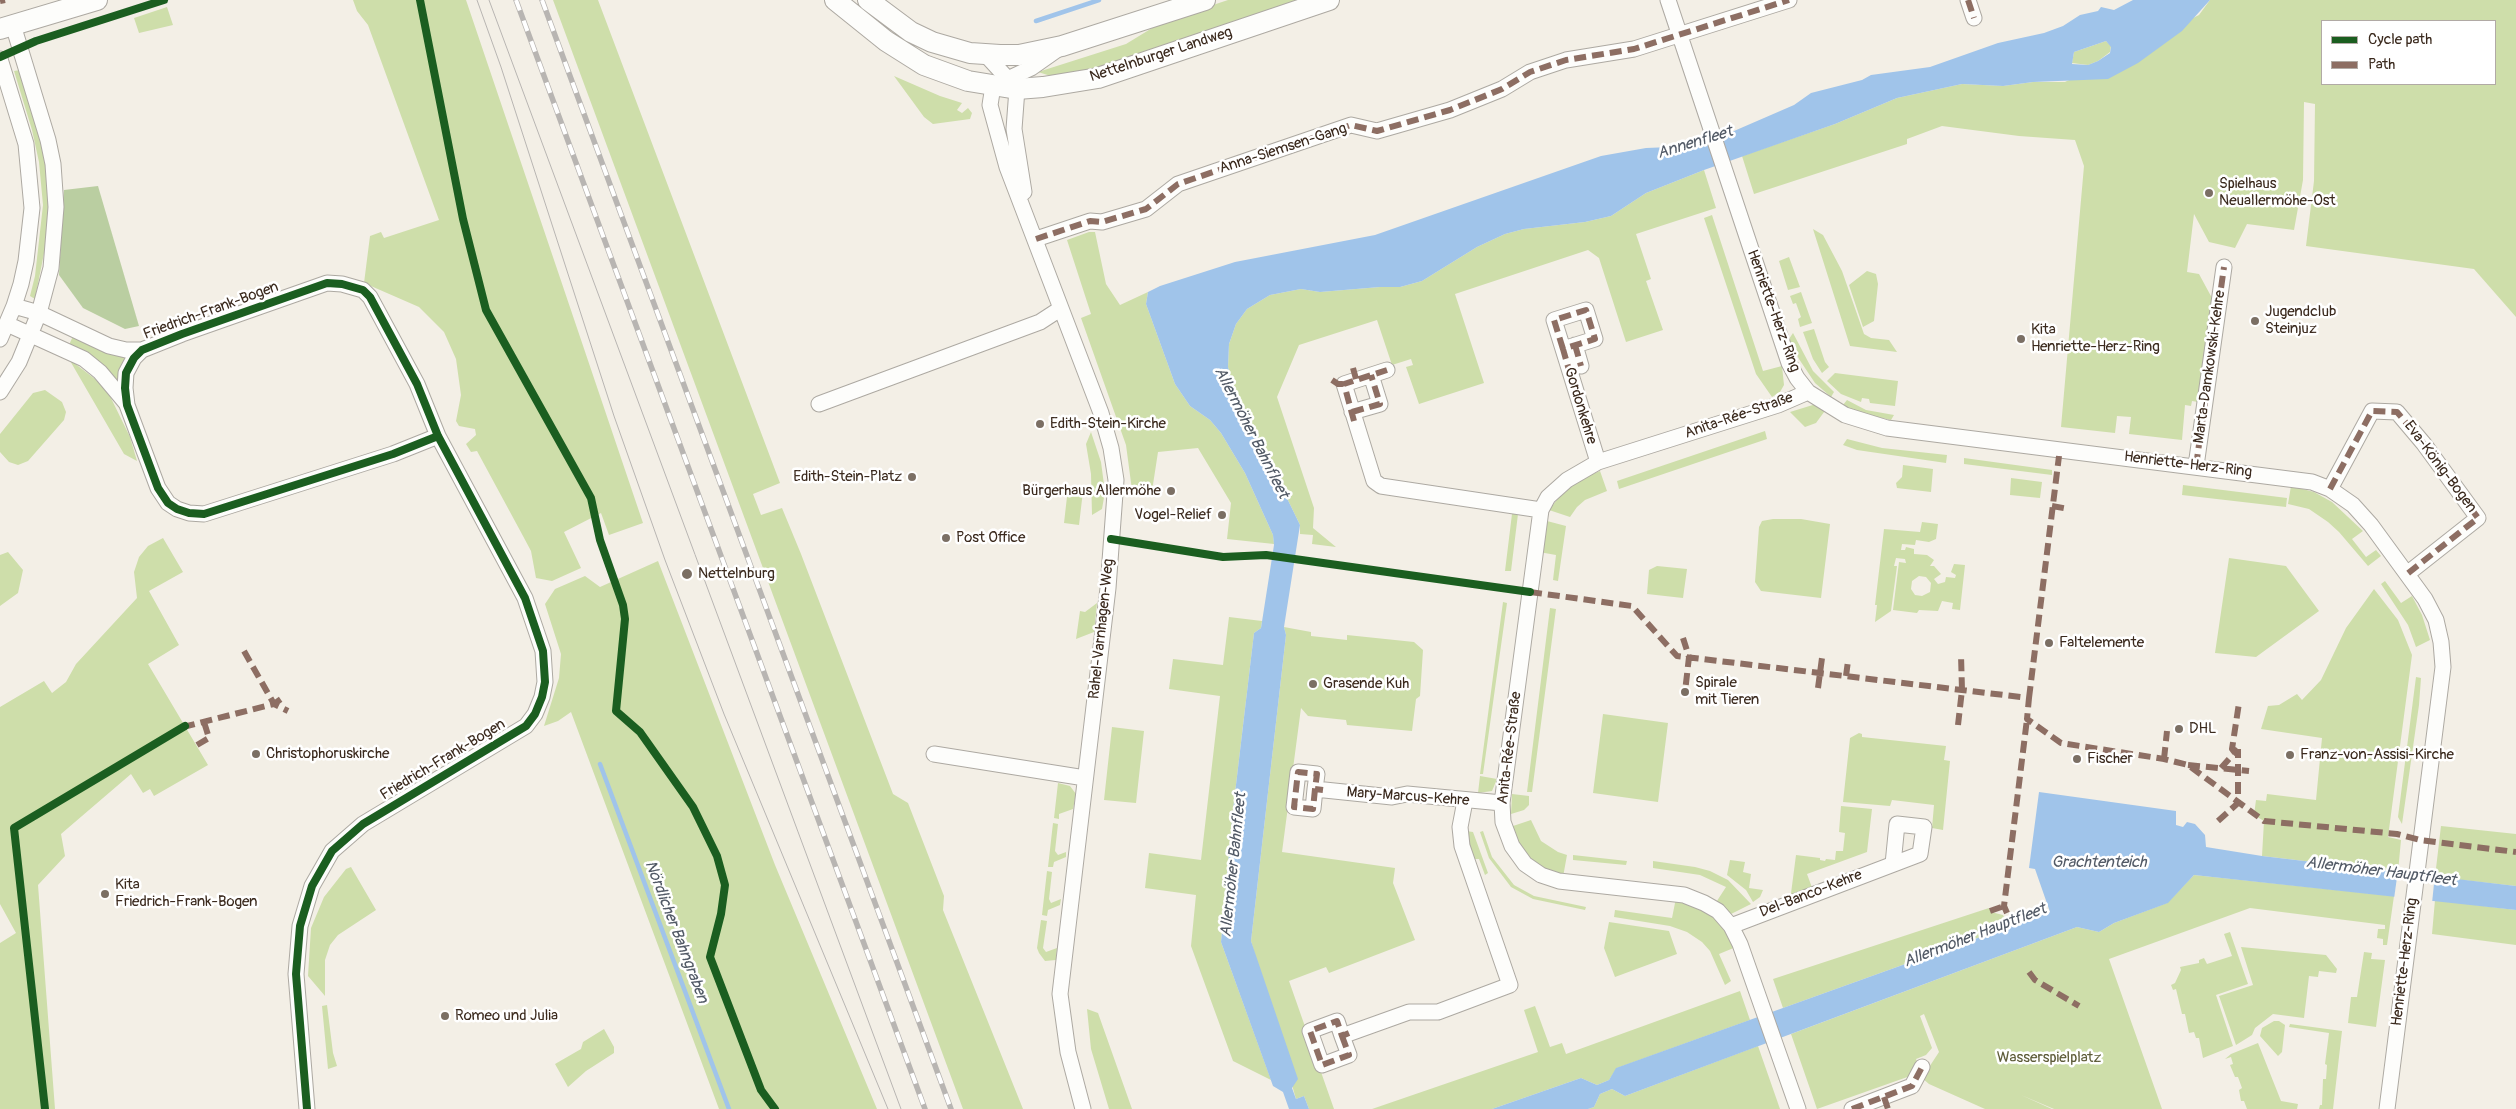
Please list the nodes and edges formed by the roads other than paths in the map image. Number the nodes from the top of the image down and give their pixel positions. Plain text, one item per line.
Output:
1 (97, 0) edge
2 (835, 0) edge
3 (868, 0) edge
4 (1205, 0) edge
5 (1329, 0) edge
6 (1668, 0) edge
7 (1789, 0) edge
8 (1968, 0) edge
9 (1974, 18) dead end
10 (6, 27) edge
11 (1679, 34) junction
12 (1062, 46) junction
13 (985, 54) junction
14 (0, 59) edge
15 (1006, 85) junction
16 (1029, 221) junction
17 (1036, 239) junction
18 (2224, 267) dead end
19 (14, 306) junction
20 (1060, 309) junction
21 (39, 313) junction
22 (7, 324) junction
23 (30, 335) junction
24 (0, 340) edge
25 (1569, 347) junction
26 (142, 350) junction
27 (1581, 366) dead end
28 (1387, 370) dead end
29 (1371, 375) junction
30 (0, 392) edge
31 (1808, 392) junction
32 (819, 404) dead end
33 (127, 405) junction
34 (1352, 412) junction
35 (438, 436) junction
36 (1598, 462) junction
37 (2196, 466) junction
38 (2330, 489) junction
39 (1541, 510) junction
40 (2407, 574) junction
41 (934, 754) dead end
42 (1085, 778) junction
43 (1319, 778) junction
44 (1464, 801) junction
45 (1502, 803) junction
46 (1893, 864) dead end
47 (1731, 926) junction
48 (1340, 1024) junction
49 (1922, 1067) dead end
50 (1886, 1103) edge
51 (307, 1109) edge
52 (1083, 1109) edge
53 (1798, 1109) edge
54 (1852, 1109) edge
55 (2387, 1109) edge

1 - 10 main road
2 - 15 main road, Nettelnburger Landweg
3 - 13 main road
4 - 12 main road
5 - 15 main road, Nettelnburger Landweg
6 - 11 street, Henriette-Herz-Ring
7 - 11 street, Anna-Siemsen-Gang
8 - 9 street
10 - 21 street
11 - 17 street, Anna-Siemsen-Gang
11 - 31 street, Henriette-Herz-Ring
12 - 13 main road
12 - 15 street
13 - 15 street
14 - 19 street
15 - 16 street, Rahel-Varnhagen-Weg
15 - 16 street, Rahel-Varnhagen-Weg
16 - 17 street, Rahel-Varnhagen-Weg
17 - 20 street, Rahel-Varnhagen-Weg
18 - 37 street, Marta-Damkowski-Kehre
19 - 21 street, Friedrich-Frank-Bogen
19 - 22 street
20 - 32 street
20 - 42 street, Rahel-Varnhagen-Weg
21 - 23 street
21 - 26 street, Friedrich-Frank-Bogen
22 - 23 street, Friedrich-Frank-Bogen
22 - 24 street
23 - 30 street
23 - 33 street, Friedrich-Frank-Bogen
25 - 25 street, Gordonkehre
25 - 27 street, Gordonkehre
25 - 36 street, Gordonkehre
26 - 33 street, Friedrich-Frank-Bogen
26 - 35 street, Friedrich-Frank-Bogen
28 - 29 street
29 - 34 street
29 - 34 street
31 - 36 street, Anita-Rée-Straße
31 - 37 street, Henriette-Herz-Ring
33 - 35 street, Friedrich-Frank-Bogen
34 - 39 street
35 - 51 street, Friedrich-Frank-Bogen
36 - 39 street, Anita-Rée-Straße
37 - 38 street, Henriette-Herz-Ring
38 - 40 street, Henriette-Herz-Ring
38 - 40 street, Eva-König-Bogen
39 - 45 street, Anita-Rée-Straße
40 - 55 street, Henriette-Herz-Ring
41 - 42 street
42 - 52 street, Rahel-Varnhagen-Weg
43 - 43 street, Mary-Marcus-Kehre
43 - 44 street, Mary-Marcus-Kehre
44 - 45 street, Mary-Marcus-Kehre
44 - 48 street
45 - 47 street, Anita-Rée-Straße
46 - 47 street, Del-Banco-Kehre
47 - 53 street, Anita-Rée-Straße
48 - 48 street
49 - 50 street
50 - 54 street

